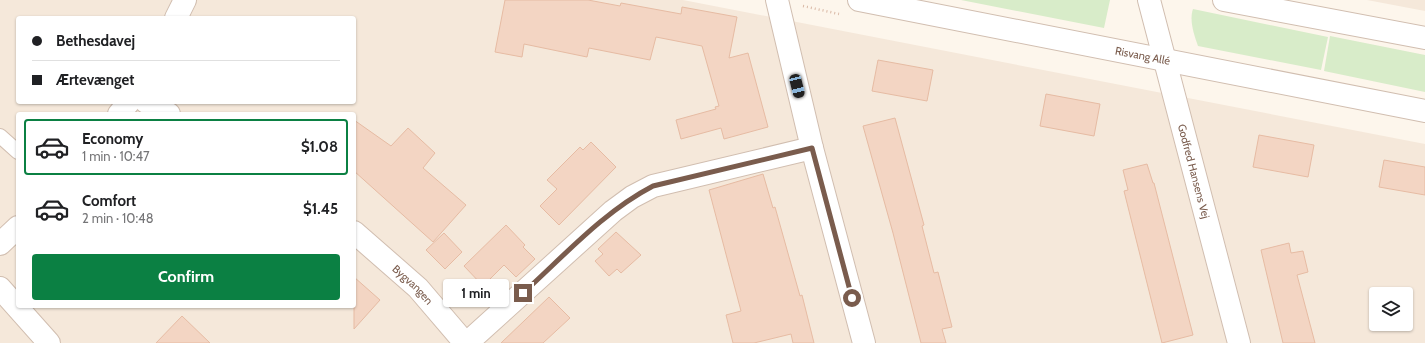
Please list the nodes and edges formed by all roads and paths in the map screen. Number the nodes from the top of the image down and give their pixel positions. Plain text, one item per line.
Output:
1 (185, 0) edge
2 (777, 0) edge
3 (860, 0) edge
4 (1149, 0) edge
5 (1224, 0) edge
6 (177, 16) edge
7 (1425, 38) edge
8 (1163, 60) junction
9 (127, 104) edge
10 (150, 104) edge
11 (1425, 111) edge
12 (121, 112) edge
13 (165, 112) edge
14 (0, 136) edge
15 (812, 148) junction
16 (16, 150) edge
17 (16, 229) edge
18 (356, 234) edge
19 (0, 244) edge
20 (0, 288) edge
21 (16, 306) edge
22 (18, 308) edge
23 (49, 343) edge
24 (466, 343) edge
25 (864, 343) edge
26 (1239, 343) edge

1 - 6 street
2 - 15 street
3 - 8 street, Risvang Allé
4 - 8 street, Godfred Hansens Vej
5 - 7 street
8 - 11 street, Risvang Allé
8 - 26 street, Godfred Hansens Vej
9 - 12 street
10 - 13 street
14 - 16 lane
15 - 24 street
15 - 25 street
17 - 19 street
18 - 24 street, Bygvangen
20 - 21 street
22 - 23 street

